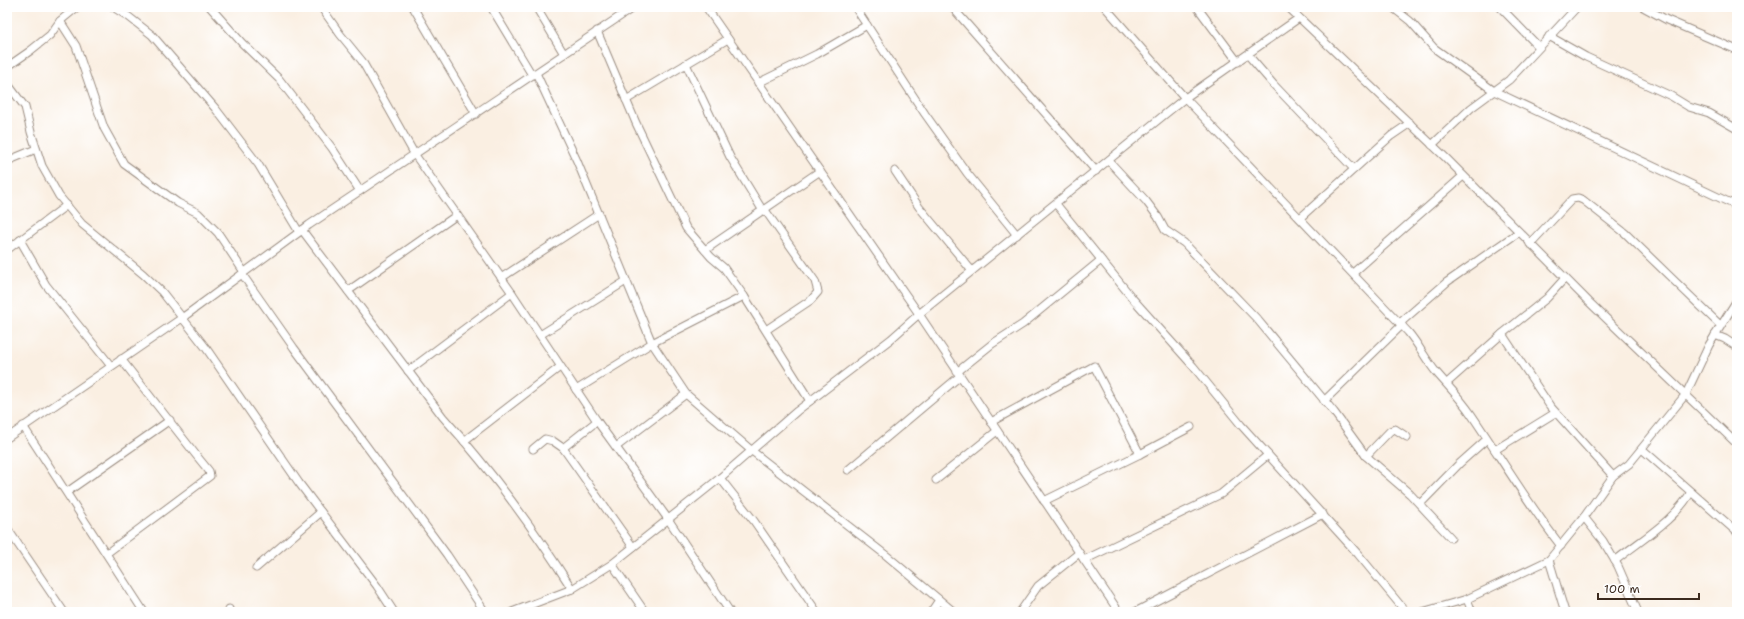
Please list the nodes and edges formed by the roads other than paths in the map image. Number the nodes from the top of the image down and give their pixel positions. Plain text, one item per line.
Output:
1 (77, 7) edge
2 (113, 7) edge
3 (210, 7) edge
4 (321, 7) edge
5 (414, 7) edge
6 (491, 7) edge
7 (536, 7) edge
8 (634, 7) edge
9 (706, 7) edge
10 (855, 7) edge
11 (952, 7) edge
12 (1105, 7) edge
13 (1197, 7) edge
14 (1288, 7) edge
15 (1392, 7) edge
16 (1500, 7) edge
17 (1577, 7) edge
18 (1643, 7) edge
19 (622, 10) edge
20 (1300, 18) junction
21 (60, 21) junction
22 (867, 25) junction
23 (597, 31) junction
24 (1549, 36) junction
25 (728, 38) junction
26 (1539, 47) junction
27 (1737, 50) edge
28 (564, 54) junction
29 (1248, 54) junction
30 (1238, 62) junction
31 (686, 64) junction
32 (7, 67) edge
33 (534, 74) junction
34 (7, 83) edge
35 (758, 83) junction
36 (1494, 91) junction
37 (1185, 98) junction
38 (626, 100) junction
39 (476, 114) junction
40 (1410, 123) junction
41 (1737, 129) edge
42 (1432, 145) junction
43 (36, 149) junction
44 (415, 155) junction
45 (7, 161) edge
46 (1109, 161) junction
47 (1354, 169) junction
48 (820, 171) junction
49 (895, 171) dead end
50 (1096, 171) junction
51 (1464, 176) junction
52 (360, 191) junction
53 (1056, 204) junction
54 (67, 205) junction
55 (1737, 206) edge
56 (764, 210) junction
57 (599, 214) junction
58 (457, 215) junction
59 (1300, 218) junction
60 (301, 231) junction
61 (1519, 232) junction
62 (1017, 235) junction
63 (20, 240) junction
64 (1530, 244) junction
65 (7, 250) edge
66 (705, 250) junction
67 (1101, 260) junction
68 (972, 271) junction
69 (243, 273) junction
70 (1353, 273) junction
71 (501, 278) junction
72 (1565, 278) junction
73 (626, 281) junction
74 (348, 291) junction
75 (512, 293) junction
76 (744, 296) junction
77 (1737, 300) edge
78 (919, 314) junction
79 (182, 318) junction
80 (1401, 324) junction
81 (1720, 325) junction
82 (766, 330) junction
83 (1502, 334) junction
84 (1715, 335) junction
85 (540, 336) junction
86 (652, 343) junction
87 (1737, 348) edge
88 (121, 359) junction
89 (111, 366) junction
90 (560, 367) junction
91 (408, 371) junction
92 (958, 374) junction
93 (1447, 383) junction
94 (576, 390) junction
95 (686, 394) junction
96 (1686, 394) junction
97 (810, 401) junction
98 (1324, 401) junction
99 (1555, 413) junction
100 (170, 420) junction
101 (597, 421) junction
102 (991, 422) junction
103 (24, 426) junction
104 (1191, 427) dead end
105 (997, 431) junction
106 (1407, 437) dead end
107 (7, 438) edge
108 (1487, 439) junction
109 (464, 441) junction
110 (1737, 444) edge
111 (616, 447) junction
112 (563, 448) junction
113 (533, 449) dead end
114 (1642, 449) junction
115 (1495, 450) junction
116 (752, 451) junction
117 (1140, 454) junction
118 (1268, 455) junction
119 (1366, 456) junction
120 (848, 470) dead end
121 (1613, 476) junction
122 (720, 478) junction
123 (936, 480) dead end
124 (67, 492) junction
125 (1691, 492) junction
126 (1044, 501) junction
127 (1420, 504) junction
128 (321, 512) junction
129 (1323, 514) junction
130 (1584, 517) junction
131 (668, 519) junction
132 (7, 528) edge
133 (1737, 532) edge
134 (1451, 538) dead end
135 (1561, 546) junction
136 (633, 547) junction
137 (107, 552) junction
138 (1079, 553) junction
139 (1084, 560) junction
140 (1549, 560) junction
141 (1616, 561) junction
142 (612, 564) junction
143 (256, 568) dead end
144 (572, 589) junction
145 (1467, 599) junction
146 (939, 600) junction
147 (64, 612) edge
148 (144, 612) edge
149 (394, 612) edge
150 (485, 612) edge
151 (512, 612) edge
152 (645, 612) edge
153 (730, 612) edge
154 (816, 612) edge
155 (931, 612) edge
156 (954, 612) edge
157 (1020, 612) edge
158 (1119, 612) edge
159 (1135, 612) edge
160 (1406, 612) edge
161 (1422, 612) edge
162 (1472, 612) edge
163 (1565, 612) edge
164 (1638, 612) edge

1 - 21 street
2 - 60 street
3 - 52 street
4 - 44 street
5 - 39 street
6 - 33 street
7 - 28 street
8 - 19 street
9 - 25 street
10 - 22 street
11 - 50 street
12 - 37 street
13 - 30 street
14 - 20 street
15 - 36 street
16 - 26 street
17 - 24 street
18 - 27 street
19 - 23 street
20 - 29 street
20 - 40 street
21 - 32 street
21 - 69 street
22 - 35 street
22 - 62 street
23 - 28 street
23 - 38 street
24 - 26 street
24 - 41 street
25 - 31 street
25 - 35 street
26 - 36 street
28 - 33 street
29 - 30 street
29 - 47 street
30 - 37 street
31 - 38 street
31 - 56 street
33 - 39 street
33 - 57 street
34 - 43 street
35 - 48 street
36 - 42 street
36 - 55 street
37 - 46 street
37 - 59 street
38 - 66 street
39 - 44 street
40 - 42 street
40 - 47 street
42 - 51 street
43 - 45 street
43 - 54 street
44 - 52 street
44 - 58 street
46 - 50 street
46 - 98 street
47 - 59 street
48 - 56 street
48 - 78 street
49 - 68 street
50 - 53 street
51 - 61 street
51 - 70 street
52 - 60 street
53 - 62 street
53 - 67 street
54 - 63 street
54 - 79 street
56 - 66 street
56 - 82 street
57 - 71 street
57 - 73 street
58 - 71 street
58 - 74 street
59 - 70 street
60 - 69 street
60 - 74 street
61 - 64 street
61 - 80 street
62 - 68 street
63 - 65 street
63 - 89 street
64 - 72 street
64 - 81 street
66 - 76 street
67 - 92 street
67 - 118 street
68 - 78 street
69 - 79 street
69 - 150 street
70 - 80 street
71 - 75 street
72 - 83 street
72 - 96 street
73 - 85 street
73 - 86 street
74 - 91 street
75 - 85 street
75 - 91 street
76 - 82 street
76 - 86 street
77 - 81 street
78 - 92 street
78 - 97 street
79 - 88 street
79 - 128 street
80 - 93 street
80 - 98 street
81 - 84 street
82 - 97 street
83 - 93 street
83 - 99 street
84 - 87 street
84 - 96 street
85 - 90 street
86 - 94 street
86 - 95 street
88 - 89 street
88 - 100 street
89 - 103 street
90 - 94 street
90 - 109 street
91 - 109 street
92 - 102 street
92 - 120 street
93 - 108 street
94 - 101 street
95 - 111 street
95 - 116 street
96 - 110 street
96 - 114 street
97 - 116 street
98 - 119 street
99 - 115 street
99 - 121 street
100 - 124 street
100 - 137 street
101 - 111 street
101 - 112 street
102 - 105 street
102 - 117 street
103 - 107 street
103 - 124 street
104 - 117 street
105 - 123 street
105 - 126 street
106 - 119 street
108 - 115 street
108 - 127 street
109 - 144 street
111 - 131 street
112 - 113 street
112 - 136 street
114 - 121 street
114 - 125 street
115 - 135 street
116 - 122 street
116 - 146 street
117 - 126 street
118 - 129 street
118 - 139 street
119 - 127 street
121 - 130 street
122 - 131 street
122 - 154 street
124 - 137 street
125 - 133 street
125 - 141 street
126 - 138 street
127 - 134 street
128 - 143 street
128 - 149 street
129 - 159 street
129 - 160 street
130 - 135 street
130 - 141 street
131 - 136 street
131 - 153 street
132 - 147 street
135 - 140 street
136 - 142 street
137 - 148 street
138 - 139 street
138 - 157 street
139 - 158 street
140 - 145 street
140 - 163 street
141 - 164 street
142 - 144 street
142 - 152 street
144 - 151 street
145 - 161 street
145 - 162 street
146 - 155 street
146 - 156 street

